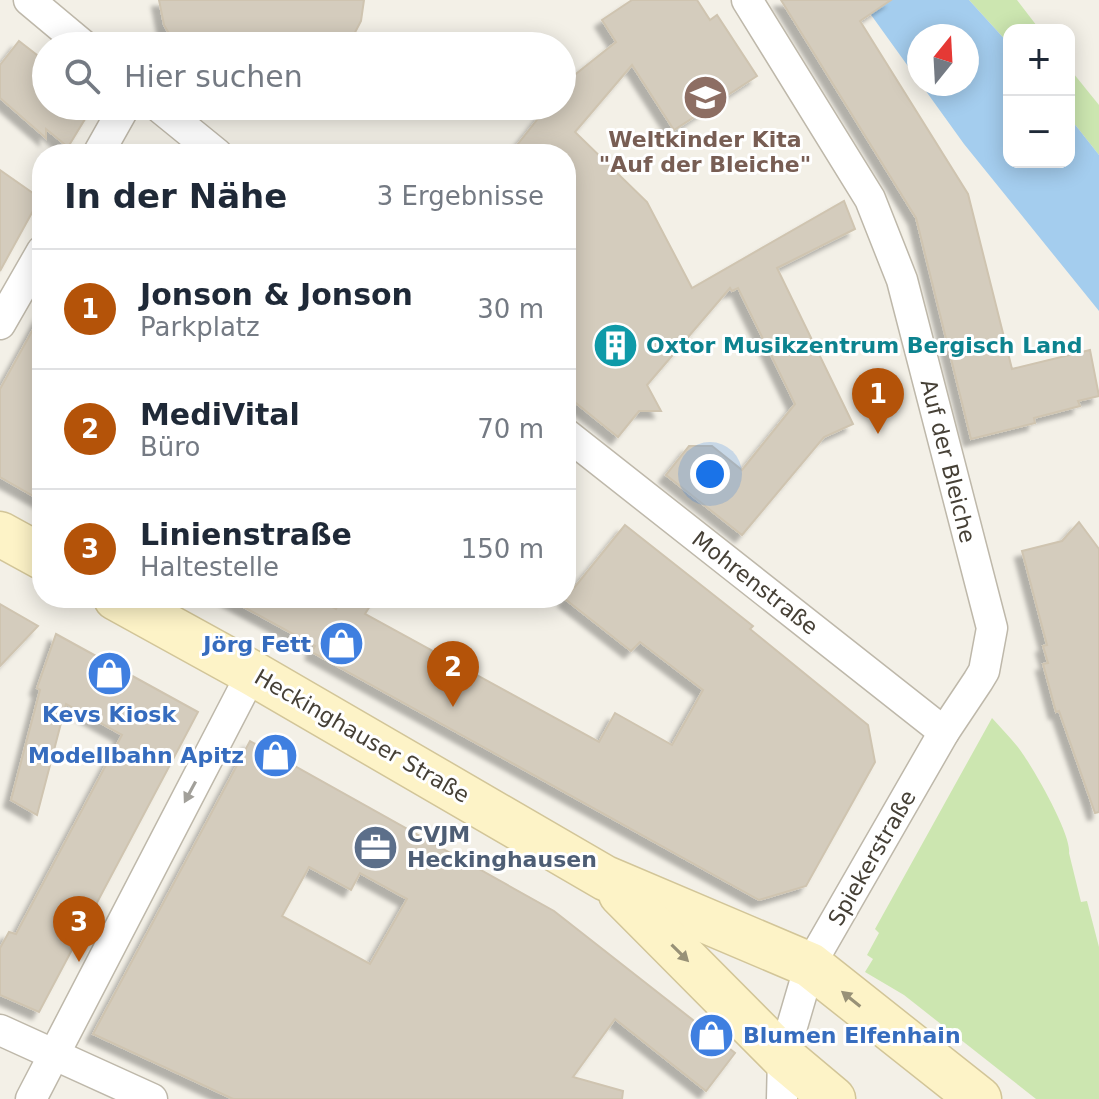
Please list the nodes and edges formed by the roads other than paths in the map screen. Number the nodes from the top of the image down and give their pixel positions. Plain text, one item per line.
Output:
1 (29, 0) edge
2 (747, 0) edge
3 (67, 32) edge
4 (117, 120) edge
5 (175, 120) edge
6 (104, 144) edge
7 (205, 144) edge
8 (32, 268) edge
9 (0, 324) edge
10 (576, 442) edge
11 (0, 534) edge
12 (32, 552) edge
13 (134, 608) edge
14 (992, 628) joint
15 (252, 673) junction
16 (944, 732) junction
17 (605, 878) junction
18 (810, 965) junction
19 (0, 1030) edge
20 (55, 1054) junction
21 (782, 1078) edge
22 (31, 1099) edge
23 (152, 1099) edge
24 (833, 1099) edge
25 (979, 1099) edge

1 - 3 street
2 - 14 street, Auf der Bleiche
4 - 6 street
5 - 7 street
8 - 9 street
10 - 16 street, Mohrenstraße
11 - 12 main road
13 - 15 main road, Heckinghauser Straße
14 - 16 street, Spiekerstraße
15 - 17 main road, Heckinghauser Straße
15 -> 20 street
16 - 18 street, Spiekerstraße
17 - 18 main road, Heckinghauser Straße
17 -> 21 main road, Heckinghauser Straße
18 - 21 street, Spiekerstraße
25 -> 18 main road, Heckinghauser Straße
19 - 20 street
20 - 22 street
20 - 23 street
21 - 24 main road, Heckinghauser Straße

